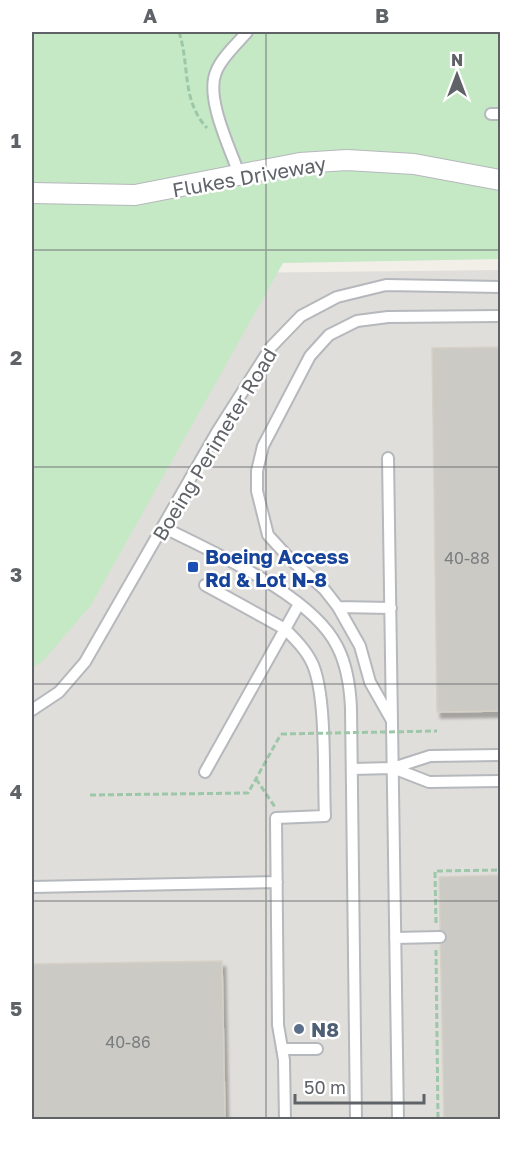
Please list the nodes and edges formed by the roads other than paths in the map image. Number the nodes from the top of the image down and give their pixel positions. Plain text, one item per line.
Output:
1 (247, 32) edge
2 (239, 174) junction
3 (501, 180) edge
4 (32, 193) edge
5 (501, 287) edge
6 (501, 316) edge
7 (388, 458) dead end
8 (163, 527) junction
9 (205, 585) dead end
10 (299, 604) junction
11 (338, 607) junction
12 (391, 608) junction
13 (285, 629) junction
14 (32, 710) edge
15 (392, 720) junction
16 (501, 755) edge
17 (393, 768) junction
18 (352, 769) junction
19 (205, 772) dead end
20 (501, 781) edge
21 (277, 882) junction
22 (32, 887) edge
23 (437, 937) road end
24 (395, 938) junction
25 (282, 1049) junction
26 (317, 1049) dead end
27 (285, 1119) edge
28 (356, 1119) edge
29 (398, 1119) edge

1 - 2 lane
2 - 3 street, Flukes Driveway
2 - 4 street, Flukes Driveway
5 - 8 lane, Boeing Perimeter Road
6 - 11 lane
7 - 12 lane
8 - 10 lane
8 - 14 lane, Boeing Perimeter Road
9 - 13 lane
10 - 13 lane
10 - 18 lane
11 - 12 lane
11 - 15 lane
12 - 15 lane
13 - 19 lane
13 - 21 lane
15 - 17 lane
16 - 17 lane
17 - 18 lane
17 - 20 lane
17 - 24 lane
18 - 28 lane
21 - 22 lane
21 - 25 lane
23 - 24 lane
24 - 29 lane
25 - 26 lane
25 - 27 lane

